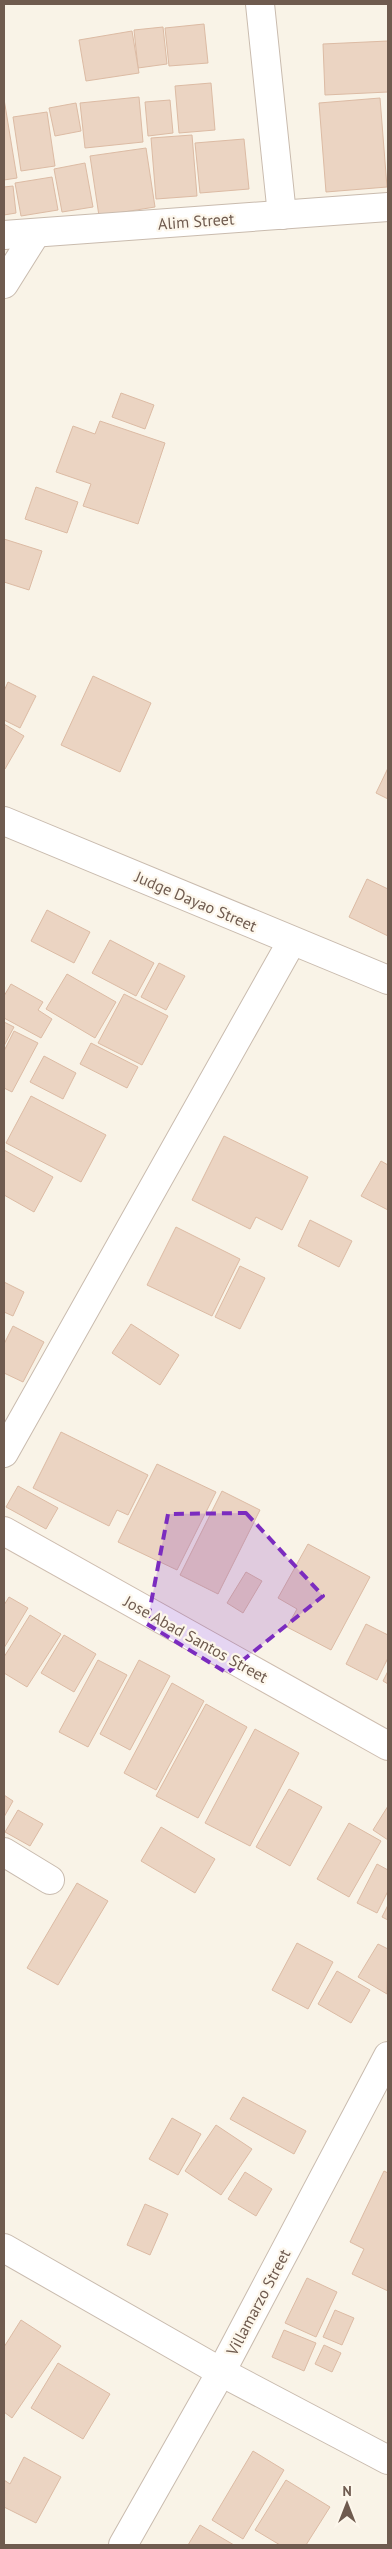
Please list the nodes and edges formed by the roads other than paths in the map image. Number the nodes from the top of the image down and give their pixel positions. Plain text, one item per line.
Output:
1 (260, 4) edge
2 (388, 207) edge
3 (282, 215) junction
4 (36, 233) junction
5 (4, 235) edge
6 (4, 284) edge
7 (4, 821) edge
8 (292, 941) junction
9 (388, 980) edge
10 (4, 1453) edge
11 (4, 1531) edge
12 (388, 1746) edge
13 (4, 1852) edge
14 (50, 1880) dead end
15 (388, 2056) edge
16 (4, 2248) edge
17 (221, 2372) junction
18 (388, 2460) edge
19 (123, 2545) edge

1 - 3 street
2 - 3 street, Alim Street
3 - 4 street, Alim Street
4 - 5 street, Alim Street
4 - 6 street
7 - 8 street, Judge Dayao Street
8 - 9 street, Judge Dayao Street
8 - 10 street
11 - 12 street, Jose Abad Santos Street
13 - 14 street
15 - 17 street, Villamarzo Street
16 - 17 street
17 - 18 street
17 - 19 street, Villamarzo Street

